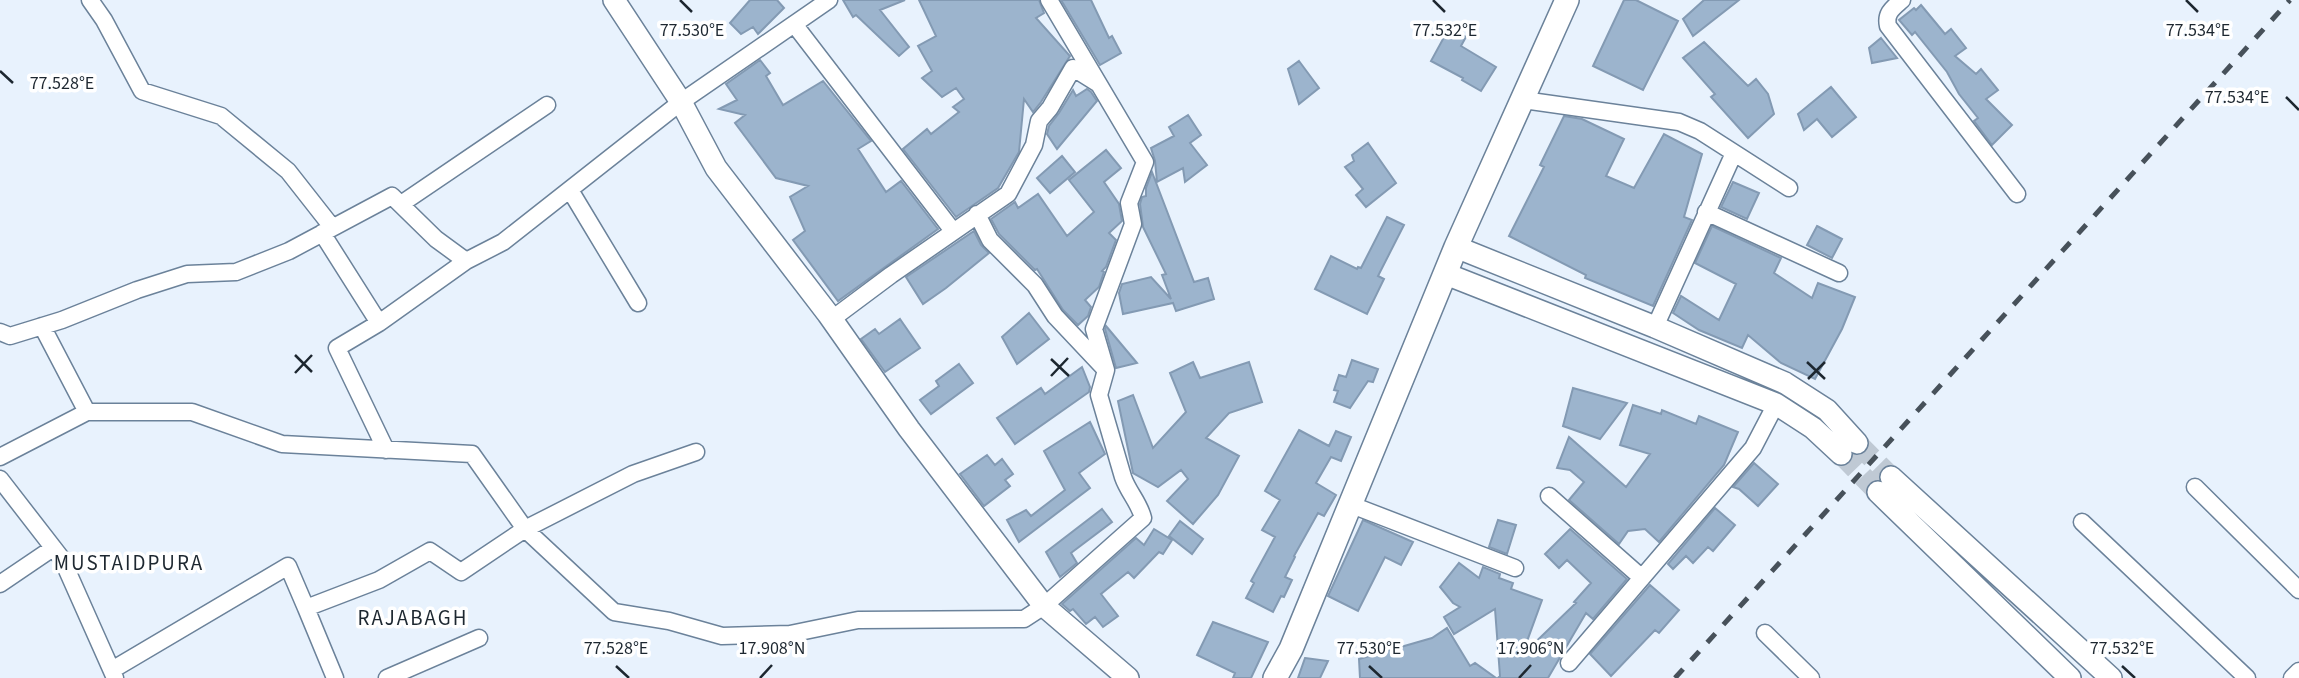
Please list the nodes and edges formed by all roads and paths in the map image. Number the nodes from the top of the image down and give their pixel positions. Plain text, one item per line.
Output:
1 (90, 0) edge
2 (614, 0) edge
3 (829, 0) edge
4 (1049, 0) edge
5 (1567, 0) edge
6 (1902, 0) edge
7 (794, 24) junction
8 (1099, 85) junction
9 (1523, 100) junction
10 (681, 102) junction
11 (547, 105) dead end
12 (1734, 153) junction
13 (1789, 188) dead end
14 (570, 190) junction
15 (2017, 194) dead end
16 (401, 204) junction
17 (1706, 212) junction
18 (976, 214) junction
19 (327, 230) junction
20 (953, 231) junction
21 (1456, 247) junction
22 (466, 261) junction
23 (1839, 273) dead end
24 (1446, 274) junction
25 (638, 303) dead end
26 (832, 319) junction
27 (379, 323) junction
28 (42, 326) junction
29 (1655, 327) junction
30 (0, 332) edge
31 (1105, 370) junction
32 (1776, 404) junction
33 (87, 412) junction
34 (386, 450) junction
35 (696, 452) dead end
36 (0, 457) edge
37 (0, 480) edge
38 (2196, 487) dead end
39 (1549, 496) dead end
40 (1349, 504) junction
41 (2082, 522) dead end
42 (525, 529) junction
43 (53, 548) junction
44 (1516, 568) dead end
45 (1642, 578) junction
46 (0, 584) edge
47 (2299, 590) edge
48 (1044, 606) junction
49 (306, 608) junction
50 (1765, 633) dead end
51 (479, 638) dead end
52 (1569, 663) dead end
53 (2299, 671) edge
54 (113, 674) edge
55 (335, 678) edge
56 (387, 678) edge
57 (1128, 678) edge
58 (1275, 678) edge
59 (1811, 678) edge
60 (2070, 678) edge
61 (2111, 678) edge
62 (2246, 678) edge
63 (2292, 678) edge

1 - 19 street
2 - 10 main road
3 - 7 street
4 - 8 street
5 - 9 highway
6 - 15 street
7 - 10 street
7 - 20 street
8 - 18 street
8 - 31 street
9 - 12 street
9 - 21 highway
10 - 14 street
10 - 26 main road
11 - 16 street
12 - 13 street
12 - 17 street
14 - 22 street
14 - 25 street
16 - 19 street
16 - 22 street
17 - 23 street
17 - 29 street
18 - 20 street
18 - 31 street
19 - 27 street
19 - 28 street
20 - 26 street
21 - 24 highway
21 - 29 main road
22 - 27 street
24 - 32 main road
24 - 40 highway
26 - 48 main road
27 - 34 street
28 - 30 street
28 - 33 street
29 - 32 main road
31 - 48 street
32 - 45 street
33 - 34 street
33 - 36 street
34 - 42 street
35 - 42 street
37 - 43 street
38 - 47 street
39 - 45 street
40 - 44 street
40 - 58 highway
41 - 62 street
42 - 48 street
42 - 49 street
43 - 46 street
43 - 54 street
45 - 52 street
48 - 57 main road
49 - 54 street
49 - 55 street
50 - 59 street
51 - 56 street
53 - 63 street
60 - 61 main road

